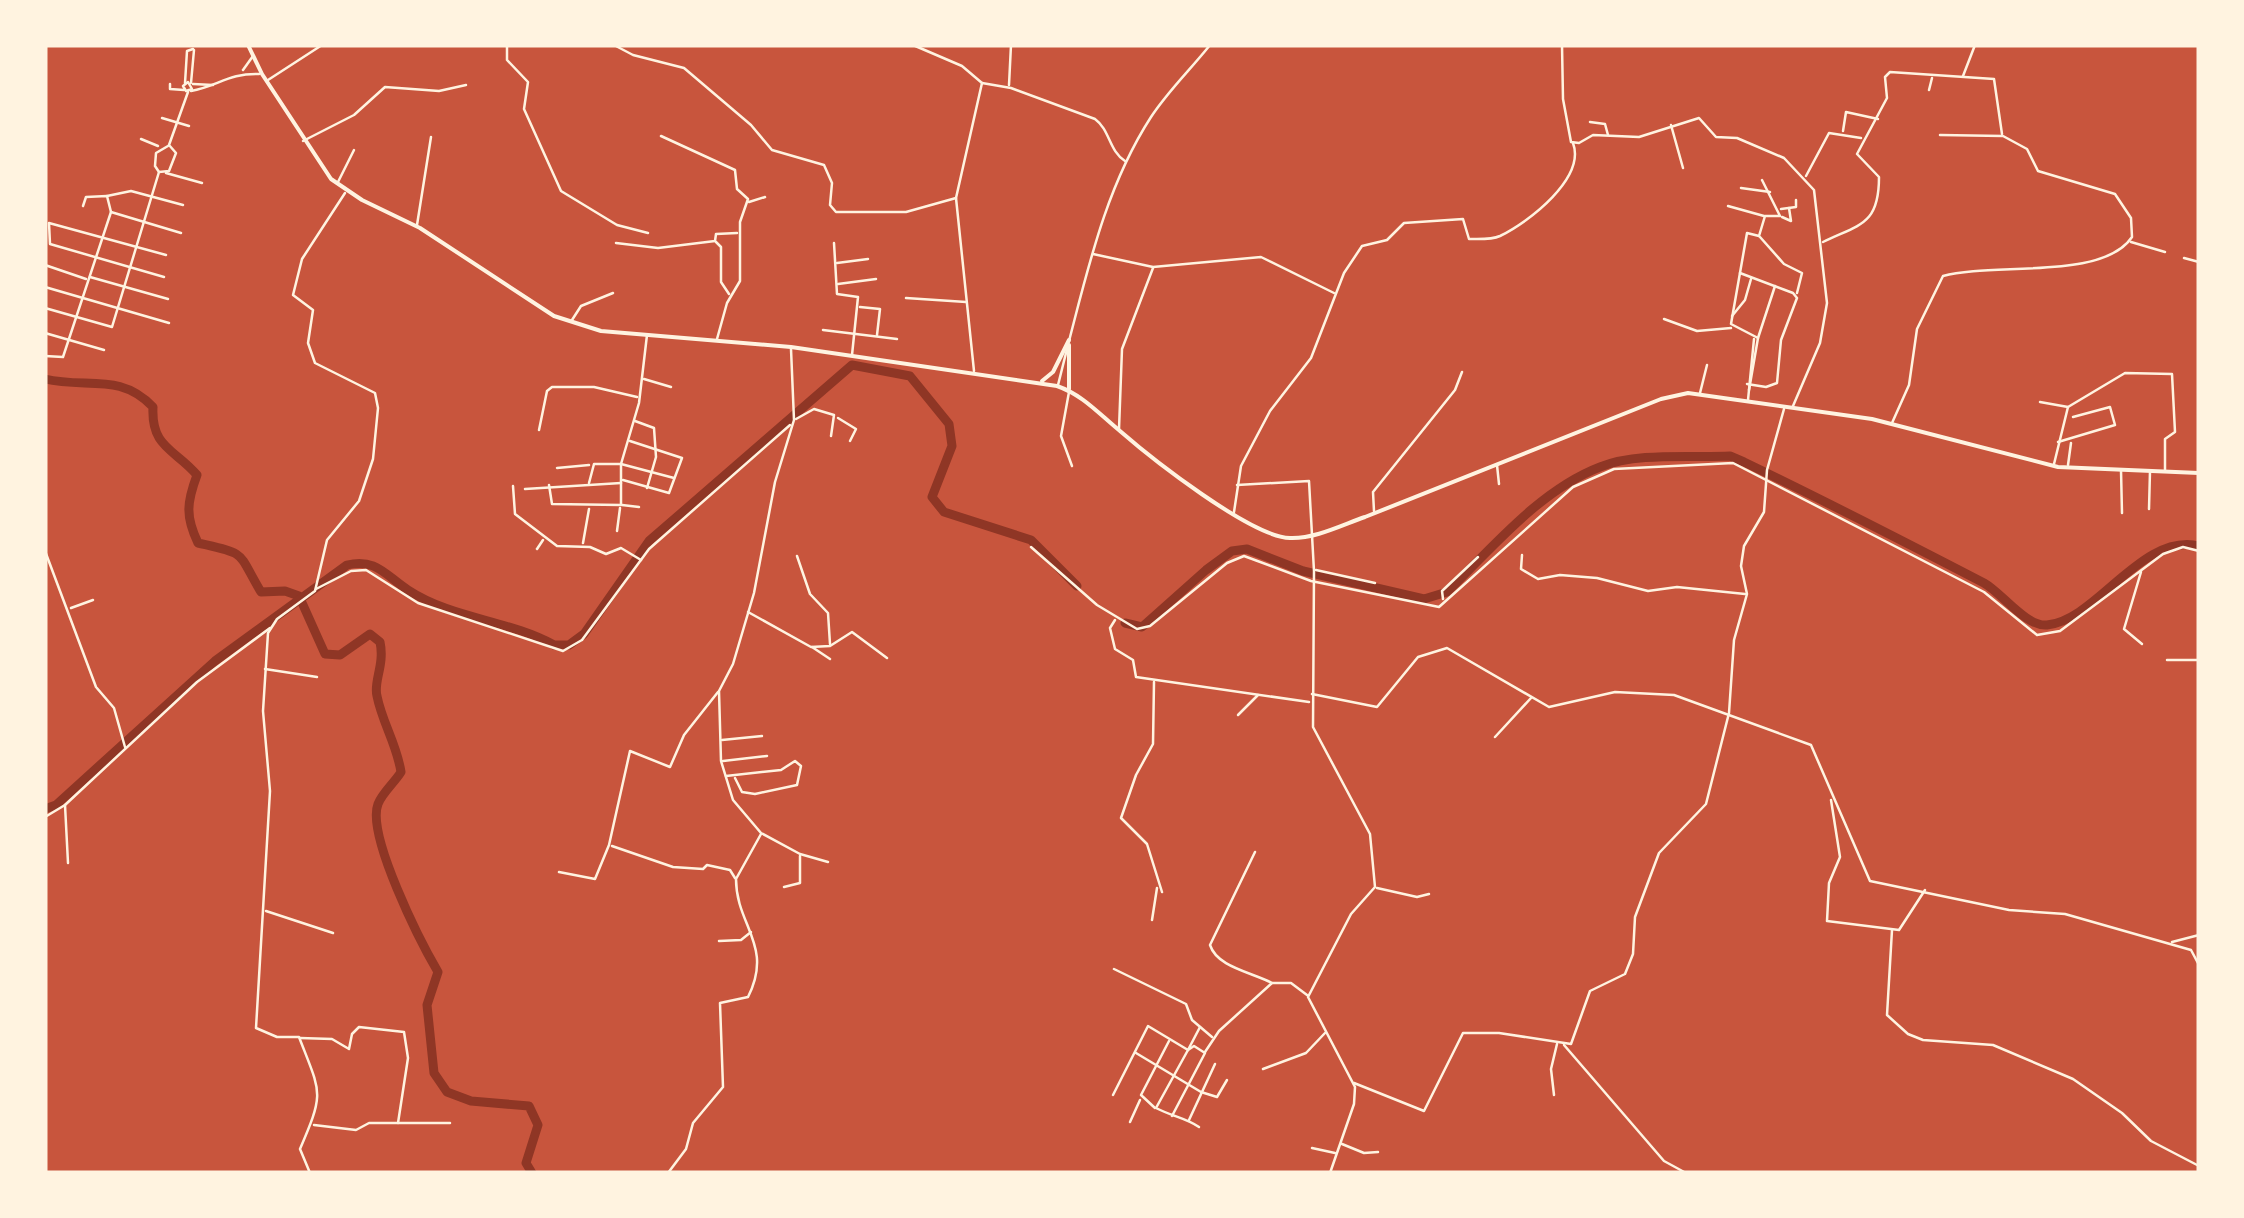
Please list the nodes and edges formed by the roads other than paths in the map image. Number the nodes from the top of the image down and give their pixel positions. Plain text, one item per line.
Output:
1 (248, 45) edge
2 (322, 45) edge
3 (508, 45) edge
4 (614, 45) edge
5 (912, 45) edge
6 (1011, 45) edge
7 (1210, 45) edge
8 (1562, 45) edge
9 (1975, 45) edge
10 (253, 56) junction
11 (243, 71) junction
12 (262, 74) junction
13 (1932, 77) junction
14 (1962, 77) junction
15 (266, 80) junction
16 (982, 83) junction
17 (188, 84) junction
18 (213, 85) junction
19 (466, 85) dead end
20 (1008, 87) junction
21 (1930, 90) dead end
22 (188, 91) junction
23 (162, 118) dead end
24 (1878, 118) junction
25 (177, 122) junction
26 (1590, 122) dead end
27 (1670, 124) junction
28 (189, 126) dead end
29 (1842, 132) junction
30 (1940, 135) dead end
31 (2002, 135) junction
32 (661, 136) dead end
33 (1608, 136) junction
34 (432, 137) dead end
35 (141, 138) dead end
36 (1863, 139) junction
37 (304, 141) junction
38 (1574, 143) junction
39 (169, 146) junction
40 (160, 147) junction
41 (354, 150) dead end
42 (1126, 162) junction
43 (1683, 168) dead end
44 (162, 172) junction
45 (1806, 177) junction
46 (1762, 180) dead end
47 (202, 183) dead end
48 (337, 184) junction
49 (1741, 188) dead end
50 (346, 191) junction
51 (1770, 192) junction
52 (108, 196) junction
53 (152, 196) junction
54 (765, 197) dead end
55 (956, 198) junction
56 (1796, 200) dead end
57 (748, 203) junction
58 (183, 205) dead end
59 (83, 206) dead end
60 (1728, 206) dead end
61 (1789, 208) junction
62 (1780, 210) junction
63 (111, 212) junction
64 (1765, 216) junction
65 (1780, 216) junction
66 (144, 222) junction
67 (417, 227) junction
68 (648, 232) dead end
69 (1737, 232) dead end
70 (181, 233) dead end
71 (740, 233) junction
72 (1746, 233) junction
73 (1759, 236) junction
74 (102, 237) junction
75 (714, 242) junction
76 (1821, 242) junction
77 (2129, 242) junction
78 (616, 243) dead end
79 (834, 243) dead end
80 (137, 247) junction
81 (2165, 252) dead end
82 (1092, 254) junction
83 (166, 255) dead end
84 (95, 258) junction
85 (868, 258) dead end
86 (2184, 258) dead end
87 (2199, 262) edge
88 (835, 263) junction
89 (45, 265) edge
90 (1153, 267) junction
91 (130, 268) junction
92 (1739, 273) junction
93 (164, 277) dead end
94 (88, 278) junction
95 (1752, 278) junction
96 (876, 279) dead end
97 (856, 281) junction
98 (836, 284) junction
99 (125, 286) junction
100 (1776, 286) junction
101 (45, 287) edge
102 (613, 293) dead end
103 (1337, 294) junction
104 (730, 296) junction
105 (1796, 296) junction
106 (858, 297) junction
107 (906, 298) dead end
108 (168, 299) dead end
109 (81, 300) junction
110 (967, 302) junction
111 (45, 308) edge
112 (860, 308) junction
113 (117, 312) junction
114 (1732, 317) junction
115 (75, 318) junction
116 (1664, 319) dead end
117 (571, 322) junction
118 (168, 323) dead end
119 (1732, 326) junction
120 (824, 330) dead end
121 (45, 333) edge
122 (856, 334) junction
123 (647, 335) junction
124 (877, 336) junction
125 (1756, 338) junction
126 (897, 339) dead end
127 (68, 340) junction
128 (717, 340) junction
129 (1069, 340) junction
130 (791, 348) junction
131 (104, 350) dead end
132 (852, 355) junction
133 (45, 356) edge
134 (1707, 365) dead end
135 (974, 371) junction
136 (1462, 372) dead end
137 (642, 379) junction
138 (1040, 383) junction
139 (1058, 386) junction
140 (1749, 386) junction
141 (671, 387) dead end
142 (1070, 390) junction
143 (1700, 392) junction
144 (640, 398) junction
145 (1748, 401) junction
146 (2040, 402) dead end
147 (1784, 407) junction
148 (2068, 407) junction
149 (1792, 408) junction
150 (794, 417) junction
151 (2073, 417) dead end
152 (836, 418) junction
153 (634, 421) junction
154 (1892, 423) junction
155 (790, 425) junction
156 (540, 430) dead end
157 (1119, 431) junction
158 (831, 436) dead end
159 (628, 440) junction
160 (850, 441) dead end
161 (2057, 442) junction
162 (2071, 442) junction
163 (657, 448) junction
164 (591, 464) junction
165 (620, 464) junction
166 (1496, 464) junction
167 (1072, 466) dead end
168 (2054, 466) junction
169 (558, 468) dead end
170 (2067, 468) junction
171 (653, 470) junction
172 (2120, 470) junction
173 (2150, 471) junction
174 (2164, 471) junction
175 (2199, 474) edge
176 (675, 478) junction
177 (1766, 478) junction
178 (621, 481) junction
179 (589, 483) junction
180 (1499, 484) dead end
181 (549, 485) junction
182 (1238, 485) junction
183 (513, 486) dead end
184 (646, 488) junction
185 (525, 489) dead end
186 (621, 505) junction
187 (640, 507) dead end
188 (589, 508) junction
189 (2149, 509) dead end
190 (1234, 512) junction
191 (1375, 513) junction
192 (2122, 513) dead end
193 (617, 531) dead end
194 (1311, 535) junction
195 (544, 539) junction
196 (582, 542) dead end
197 (1032, 547) dead end
198 (537, 549) dead end
199 (2199, 551) edge
200 (45, 552) edge
201 (1522, 555) dead end
202 (797, 556) dead end
203 (1478, 557) dead end
204 (638, 558) junction
205 (47, 569) edge
206 (1314, 570) junction
207 (2142, 570) junction
208 (1311, 580) junction
209 (1375, 584) dead end
210 (315, 588) junction
211 (1747, 594) junction
212 (93, 600) dead end
213 (1444, 602) junction
214 (70, 608) junction
215 (746, 612) junction
216 (1116, 619) junction
217 (271, 627) junction
218 (2142, 644) dead end
219 (811, 646) junction
220 (830, 646) junction
221 (887, 658) dead end
222 (830, 659) dead end
223 (2166, 660) dead end
224 (2199, 660) edge
225 (264, 669) junction
226 (317, 677) dead end
227 (1154, 680) junction
228 (719, 691) junction
229 (1259, 694) junction
230 (1312, 694) junction
231 (1533, 696) junction
232 (1312, 700) junction
233 (1728, 714) junction
234 (1238, 716) dead end
235 (762, 736) dead end
236 (1495, 737) dead end
237 (720, 740) junction
238 (125, 747) junction
239 (767, 756) dead end
240 (722, 761) junction
241 (722, 775) junction
242 (735, 778) junction
243 (1830, 793) junction
244 (66, 805) junction
245 (45, 817) edge
246 (761, 833) junction
247 (609, 845) junction
248 (1255, 852) dead end
249 (800, 854) junction
250 (828, 862) dead end
251 (68, 863) dead end
252 (559, 872) dead end
253 (736, 880) junction
254 (1158, 886) junction
255 (1375, 887) junction
256 (784, 888) dead end
257 (1925, 890) junction
258 (1162, 892) dead end
259 (1428, 894) dead end
260 (264, 910) junction
261 (1152, 920) dead end
262 (1892, 930) junction
263 (752, 931) junction
264 (333, 933) dead end
265 (2199, 936) edge
266 (719, 941) dead end
267 (2171, 943) junction
268 (2199, 965) edge
269 (1114, 969) dead end
270 (1272, 983) junction
271 (1308, 997) junction
272 (1200, 1027) junction
273 (1326, 1032) junction
274 (298, 1038) junction
275 (1213, 1038) junction
276 (1169, 1042) junction
277 (1557, 1043) junction
278 (1563, 1044) junction
279 (1188, 1050) junction
280 (1134, 1053) junction
281 (1204, 1054) junction
282 (1215, 1064) dead end
283 (1158, 1067) junction
284 (1263, 1069) dead end
285 (1173, 1074) junction
286 (1227, 1080) dead end
287 (1354, 1082) junction
288 (1188, 1084) junction
289 (1200, 1092) junction
290 (1113, 1094) dead end
291 (1554, 1096) dead end
292 (1141, 1098) junction
293 (1156, 1108) junction
294 (1172, 1116) junction
295 (1189, 1120) junction
296 (1130, 1122) dead end
297 (398, 1123) junction
298 (450, 1123) dead end
299 (312, 1124) junction
300 (1199, 1127) dead end
301 (1340, 1143) junction
302 (1312, 1148) dead end
303 (1378, 1152) dead end
304 (1335, 1153) junction
305 (2199, 1166) edge
306 (310, 1173) edge
307 (668, 1173) edge
308 (1330, 1173) edge
309 (1686, 1173) edge

1 - 10 main road
2 - 15 street
3 - 68 street
4 - 55 street
5 - 16 street
6 - 20 street
7 - 42 street
8 - 38 street
9 - 14 street
10 - 11 street
10 - 12 main road
11 - 12 street
11 - 18 street
12 - 15 main road
13 - 14 street
13 - 21 street
13 - 24 street
14 - 31 street
15 - 37 main road
16 - 20 street
16 - 55 street
17 - 17 street
17 - 18 street
17 - 22 street
17 - 22 street
17 - 22 street
18 - 22 street
19 - 37 street
20 - 42 street
22 - 25 street
23 - 25 street
24 - 29 street
24 - 36 street
25 - 28 street
25 - 39 street
26 - 33 street
27 - 33 street
27 - 43 street
27 - 45 street
29 - 36 street
29 - 45 street
30 - 31 street
31 - 77 street
32 - 57 street
33 - 38 street
34 - 67 street
35 - 40 street
36 - 76 street
37 - 48 main road
38 - 103 street
39 - 40 street
39 - 44 street
40 - 44 street
41 - 48 street
42 - 82 street
44 - 47 street
44 - 53 street
45 - 76 street
46 - 51 street
48 - 50 main road
49 - 51 street
50 - 67 main road
50 - 210 street
51 - 62 street
52 - 53 street
52 - 59 street
52 - 63 street
53 - 58 street
53 - 66 street
54 - 57 street
55 - 110 street
56 - 61 street
57 - 71 street
60 - 64 street
61 - 62 street
61 - 65 street
62 - 65 street
63 - 66 street
63 - 74 street
64 - 65 street
64 - 73 street
66 - 70 street
66 - 80 street
67 - 117 main road
69 - 72 street
71 - 75 street
71 - 104 street
72 - 73 street
72 - 92 street
73 - 105 street
74 - 80 street
74 - 84 street
74 - 84 street
75 - 78 street
75 - 104 street
76 - 149 street
77 - 81 street
77 - 154 street
79 - 88 street
80 - 83 street
80 - 91 street
82 - 90 street
82 - 129 street
84 - 91 street
84 - 94 street
85 - 88 street
86 - 87 street
88 - 98 street
89 - 94 street
90 - 103 street
90 - 157 street
91 - 93 street
91 - 99 street
92 - 95 street
92 - 114 street
94 - 99 street
94 - 109 street
95 - 100 street
95 - 114 street
96 - 97 street
97 - 98 street
97 - 106 street
98 - 106 street
99 - 108 street
99 - 113 street
100 - 105 street
100 - 125 street
101 - 109 street
102 - 117 street
103 - 182 street
104 - 128 street
105 - 140 street
106 - 112 street
107 - 110 street
109 - 113 street
109 - 115 street
110 - 135 street
111 - 115 street
112 - 122 street
112 - 124 street
113 - 115 street
113 - 118 street
114 - 119 street
115 - 127 street
116 - 119 street
117 - 123 main road
119 - 125 street
120 - 122 street
121 - 127 street
122 - 124 street
122 - 132 street
123 - 128 main road
123 - 137 street
124 - 126 street
125 - 140 street
127 - 131 street
127 - 133 street
128 - 130 main road
129 - 138 main road
129 - 139 street
129 - 142 main road
130 - 132 main road
130 - 150 street
132 - 135 main road
134 - 143 street
135 - 138 main road
136 - 191 street
137 - 141 street
137 - 144 street
138 - 139 main road
139 - 142 main road
140 - 145 street
142 - 157 main road
142 - 167 street
143 - 145 main road
143 - 166 main road
144 - 153 street
144 - 156 street
145 - 147 main road
146 - 148 street
147 - 149 main road
147 - 177 street
148 - 161 street
148 - 174 street
149 - 154 main road
150 - 152 street
150 - 155 street
151 - 162 street
152 - 158 street
152 - 160 street
153 - 159 street
153 - 163 street
154 - 168 main road
155 - 204 street
155 - 215 street
157 - 190 main road
159 - 163 street
159 - 165 street
161 - 162 street
161 - 168 street
162 - 170 street
163 - 171 street
163 - 176 street
164 - 165 street
164 - 169 street
164 - 179 street
165 - 171 street
165 - 178 street
166 - 180 street
166 - 191 main road
168 - 170 main road
170 - 172 main road
171 - 176 street
171 - 184 street
172 - 173 main road
172 - 192 street
173 - 174 main road
173 - 189 street
174 - 175 main road
176 - 184 street
177 - 207 street
177 - 211 street
177 - 213 street
178 - 179 street
178 - 184 street
178 - 186 street
179 - 181 street
181 - 185 street
181 - 188 street
182 - 190 street
182 - 194 street
183 - 195 street
186 - 187 street
186 - 188 street
186 - 193 street
188 - 196 street
190 - 194 main road
191 - 194 main road
194 - 206 street
195 - 198 street
195 - 204 street
197 - 216 street
199 - 207 street
200 - 205 street
201 - 211 street
202 - 220 street
203 - 213 street
204 - 210 street
205 - 214 street
206 - 208 street
206 - 209 street
207 - 218 street
208 - 213 street
208 - 216 street
208 - 230 street
210 - 217 street
211 - 233 street
212 - 214 street
214 - 238 street
215 - 219 street
215 - 228 street
216 - 227 street
217 - 225 street
217 - 238 street
219 - 220 street
219 - 222 street
220 - 221 street
223 - 224 street
225 - 226 street
225 - 260 street
227 - 229 street
227 - 254 street
228 - 237 street
228 - 247 street
229 - 232 street
229 - 234 street
230 - 231 street
230 - 232 street
231 - 233 street
231 - 236 street
232 - 255 street
233 - 243 street
233 - 278 street
235 - 237 street
237 - 240 street
238 - 244 street
239 - 240 street
240 - 241 street
241 - 242 street
241 - 246 street
242 - 242 street
243 - 257 street
243 - 262 street
244 - 245 street
244 - 251 street
246 - 249 street
246 - 253 street
247 - 252 street
247 - 253 street
248 - 270 street
249 - 250 street
249 - 256 street
253 - 263 street
254 - 258 street
254 - 261 street
255 - 259 street
255 - 271 street
257 - 262 street
257 - 267 street
260 - 264 street
260 - 274 street
262 - 305 street
263 - 266 street
263 - 307 street
265 - 267 street
267 - 268 street
269 - 272 street
270 - 271 street
270 - 275 street
271 - 273 street
272 - 275 street
272 - 279 street
273 - 284 street
273 - 287 street
274 - 297 street
274 - 299 street
275 - 281 street
276 - 279 street
276 - 280 street
276 - 283 street
277 - 278 street
277 - 287 street
277 - 291 street
278 - 309 street
279 - 281 street
279 - 285 street
280 - 283 street
280 - 290 street
281 - 288 street
282 - 289 street
283 - 285 street
283 - 292 street
285 - 288 street
285 - 293 street
286 - 289 street
287 - 301 street
288 - 289 street
288 - 294 street
289 - 295 street
292 - 293 street
292 - 296 street
293 - 294 street
294 - 295 street
295 - 300 street
297 - 298 street
297 - 299 street
299 - 306 street
301 - 303 street
301 - 304 street
302 - 304 street
304 - 308 street

